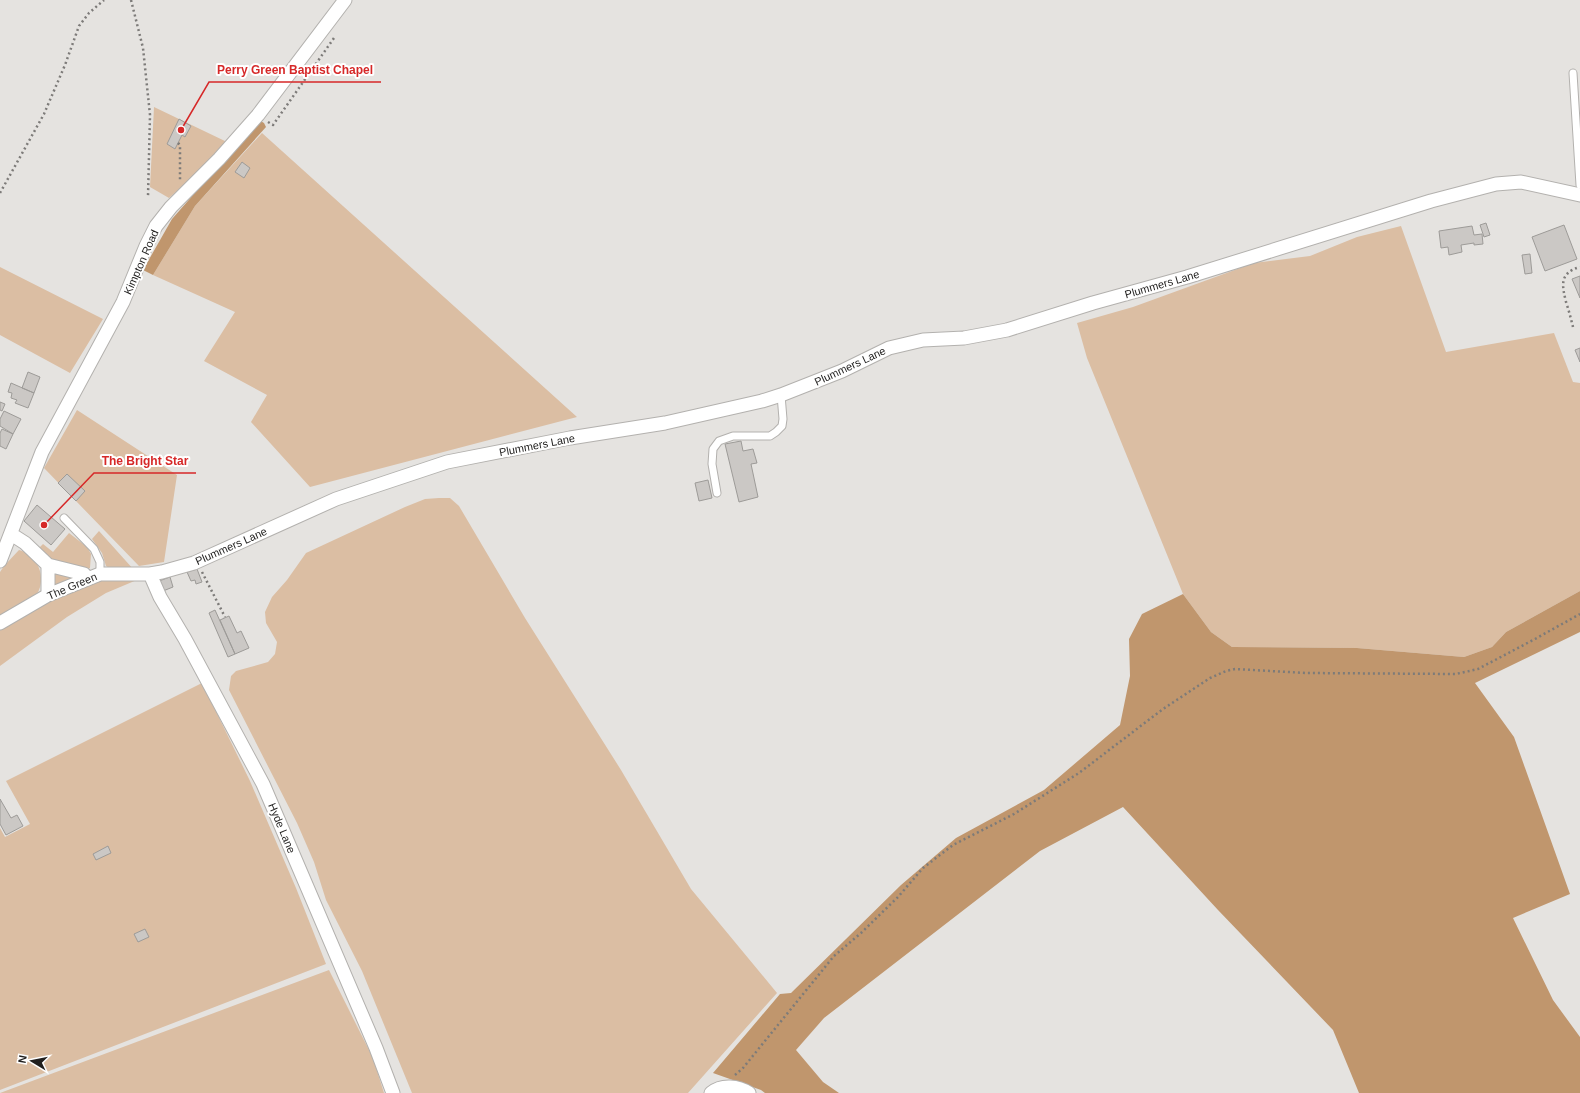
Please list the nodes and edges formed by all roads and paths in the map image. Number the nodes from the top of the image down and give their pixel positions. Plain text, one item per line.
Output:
1 (104, 0) edge
2 (131, 0) edge
3 (345, 0) edge
4 (334, 38) dead end
5 (1573, 73) dead end
6 (258, 115) junction
7 (178, 143) dead end
8 (1580, 185) edge
9 (0, 193) edge
10 (185, 193) junction
11 (1580, 195) edge
12 (148, 197) dead end
13 (1580, 267) edge
14 (1573, 327) dead end
15 (781, 395) junction
16 (717, 493) dead end
17 (64, 518) dead end
18 (11, 534) junction
19 (0, 561) edge
20 (48, 565) junction
21 (202, 572) dead end
22 (150, 574) junction
23 (94, 576) junction
24 (48, 595) junction
25 (1580, 614) edge
26 (226, 617) dead end
27 (0, 623) edge
28 (716, 1090) edge
29 (393, 1093) edge
30 (749, 1093) edge

1 - 9 path
2 - 12 path
3 - 6 street, Kimpton Road
4 - 6 path
5 - 8 lane
6 - 10 street, Kimpton Road
7 - 10 path
10 - 18 street, Kimpton Road
11 - 15 street, Plummers Lane
13 - 14 path
15 - 16 lane
15 - 22 street, Plummers Lane
17 - 23 lane
18 - 19 street, Kimpton Road
18 - 20 street
20 - 23 street
20 - 24 street
21 - 26 path
22 - 23 street, The Green
22 - 29 street, Hyde Lane
23 - 24 street, The Green
24 - 27 street, The Green
25 - 28 path
28 - 30 street

